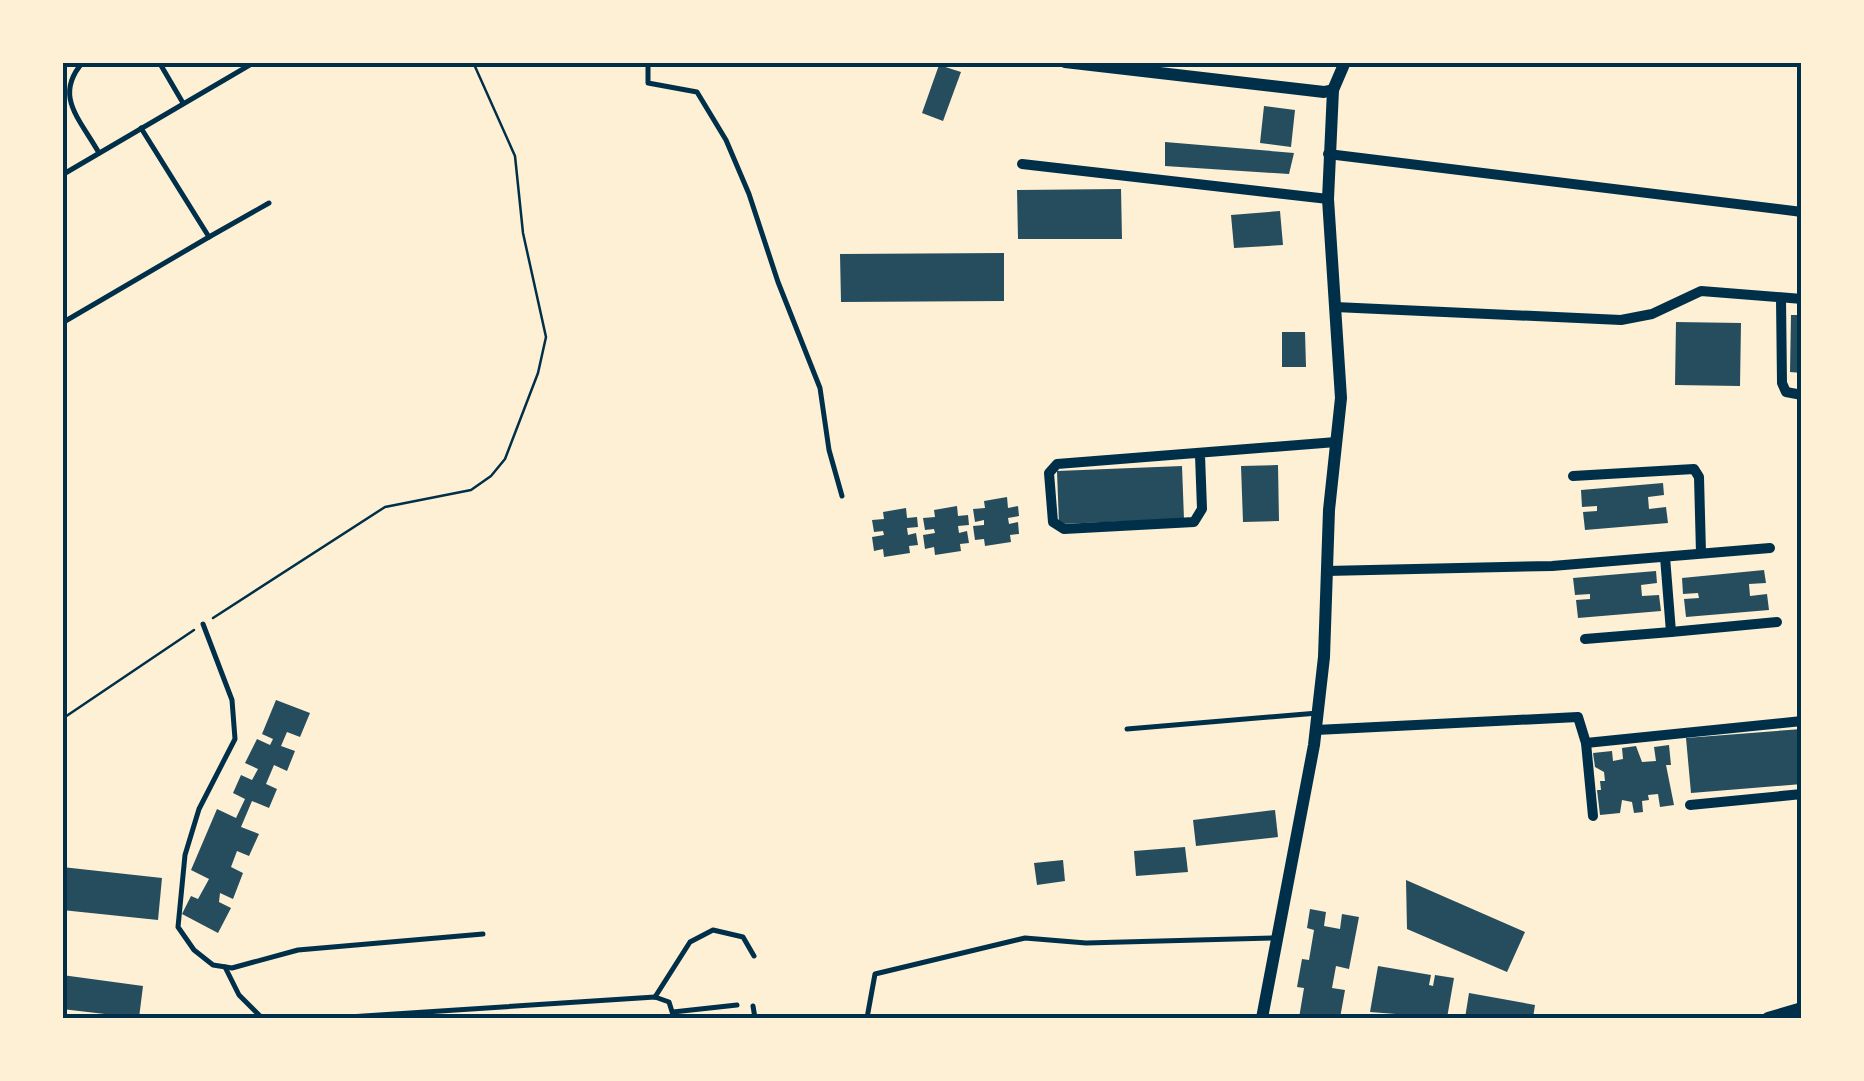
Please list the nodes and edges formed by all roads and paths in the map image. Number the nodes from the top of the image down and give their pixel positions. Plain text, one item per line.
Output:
1 (83, 62) edge
2 (158, 62) edge
3 (255, 62) edge
4 (473, 62) edge
5 (648, 62) edge
6 (1066, 62) edge
7 (1346, 62) edge
8 (1333, 90) junction
9 (183, 104) junction
10 (141, 128) junction
11 (99, 153) junction
12 (1328, 154) junction
13 (1022, 164) dead end
14 (62, 174) edge
15 (1328, 200) junction
16 (269, 203) dead end
17 (1802, 212) edge
18 (209, 237) junction
19 (1781, 299) junction
20 (1802, 300) edge
21 (1334, 308) junction
22 (62, 323) edge
23 (1802, 395) edge
24 (1336, 442) junction
25 (1200, 455) junction
26 (1573, 476) dead end
27 (842, 496) dead end
28 (1770, 548) dead end
29 (1701, 553) junction
30 (1665, 557) junction
31 (1326, 572) junction
32 (1776, 622) dead end
33 (203, 624) junction
34 (1671, 632) junction
35 (1585, 639) dead end
36 (1318, 713) junction
37 (62, 719) edge
38 (1802, 720) edge
39 (1126, 729) dead end
40 (1316, 730) junction
41 (1586, 744) junction
42 (1802, 794) edge
43 (1690, 805) dead end
44 (1594, 816) dead end
45 (484, 934) dead end
46 (1277, 938) junction
47 (754, 956) dead end
48 (225, 967) junction
49 (655, 997) junction
50 (737, 1005) dead end
51 (754, 1006) dead end
52 (1802, 1008) edge
53 (674, 1015) edge
54 (262, 1018) edge
55 (333, 1018) edge
56 (754, 1018) edge
57 (868, 1018) edge
58 (1262, 1018) edge
59 (1768, 1018) edge

1 - 11 lane
2 - 9 lane
3 - 9 lane
4 - 33 path
5 - 27 lane
6 - 8 street
7 - 8 street
8 - 12 street
9 - 10 lane
10 - 11 lane
10 - 18 lane
11 - 14 lane
12 - 15 street
12 - 17 street
13 - 15 street
15 - 21 street
16 - 18 lane
18 - 22 lane
19 - 20 street
19 - 21 street
19 - 23 street
21 - 24 street
24 - 25 street
24 - 31 street
25 - 25 street
26 - 29 street
28 - 29 street
29 - 30 street
30 - 31 street
30 - 34 street
31 - 36 street
32 - 34 street
33 - 37 path
33 - 48 lane
34 - 35 street
36 - 39 lane
36 - 40 street
38 - 41 street
40 - 41 street
40 - 46 street
41 - 44 street
42 - 43 street
45 - 48 lane
46 - 57 lane
46 - 58 street
47 - 49 lane
48 - 54 lane
49 - 53 lane
49 - 55 lane
50 - 53 lane
51 - 56 lane
52 - 59 street

